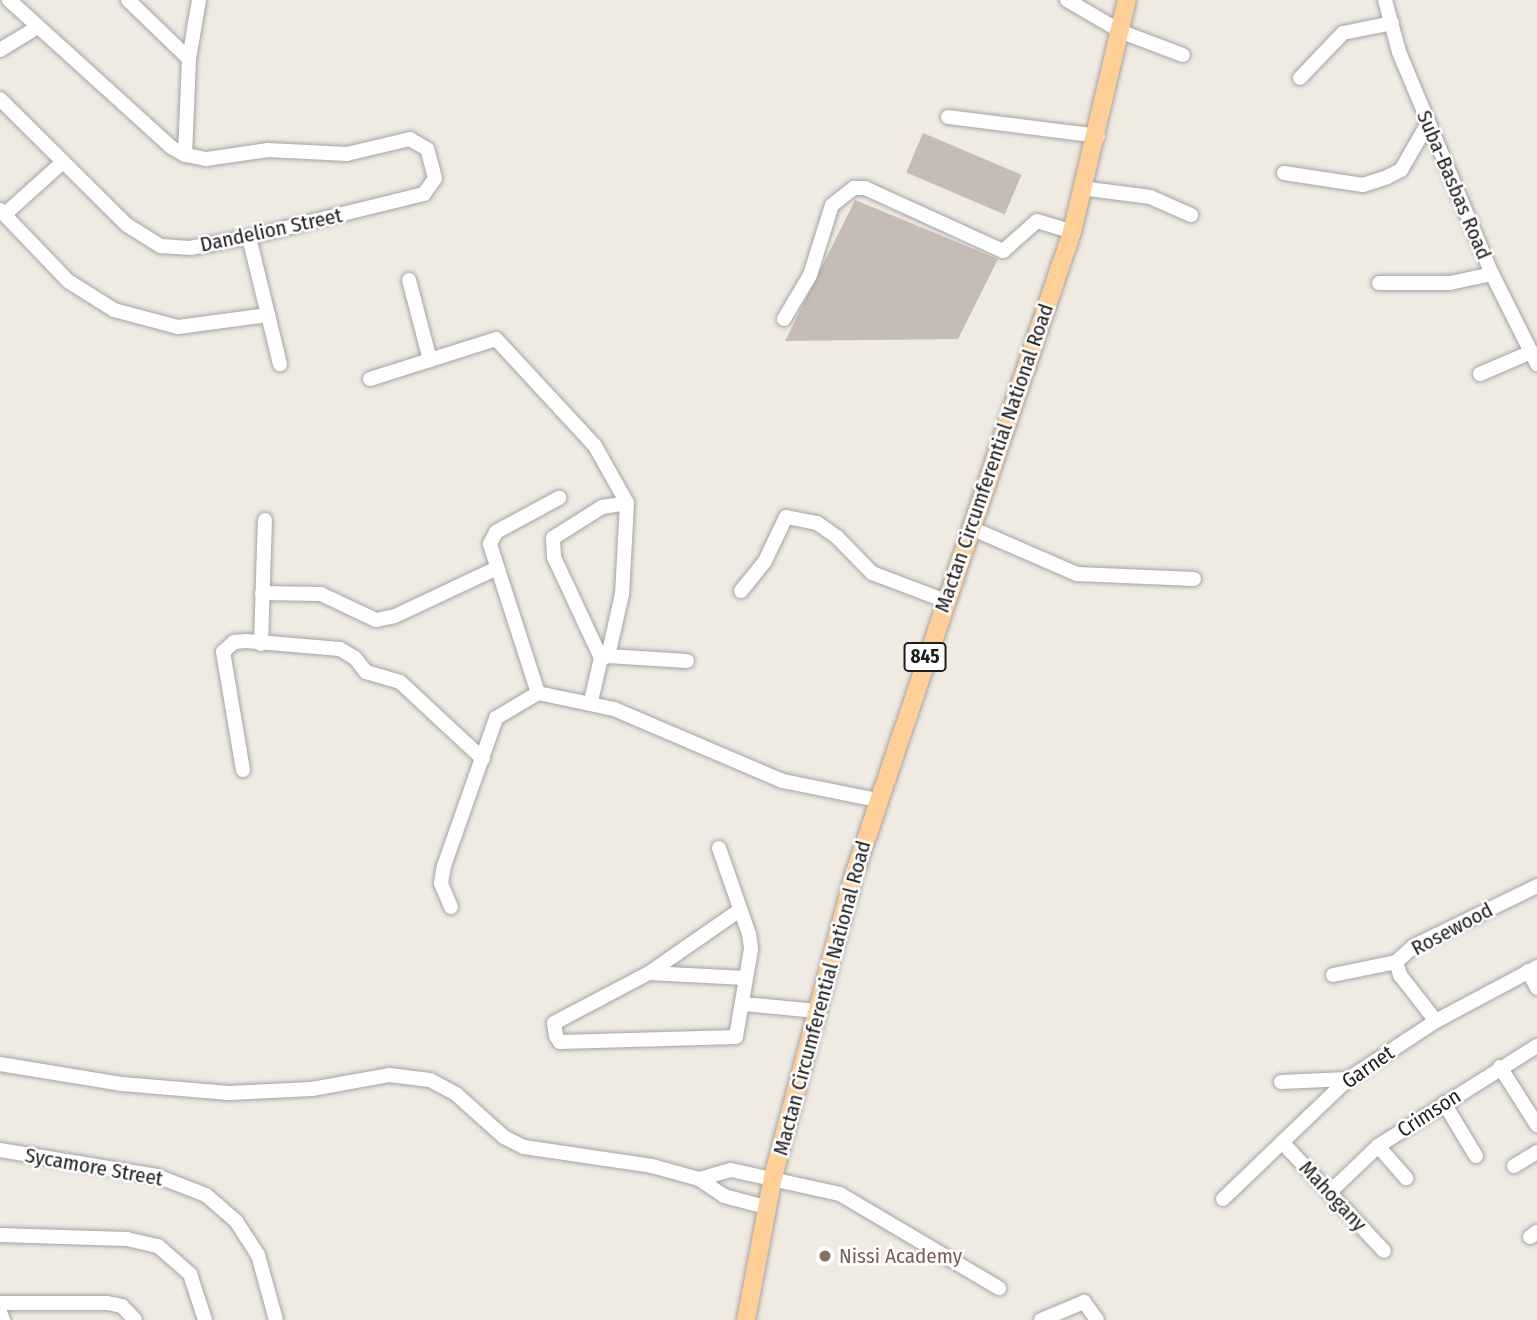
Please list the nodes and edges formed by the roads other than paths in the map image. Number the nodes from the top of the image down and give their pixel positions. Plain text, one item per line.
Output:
1 (9, 0) edge
2 (128, 0) edge
3 (198, 0) edge
4 (1067, 0) edge
5 (1127, 0) edge
6 (1385, 0) edge
7 (1392, 23) junction
8 (36, 28) junction
9 (1122, 32) junction
10 (0, 50) edge
11 (1183, 55) dead end
12 (189, 60) junction
13 (1300, 78) dead end
14 (0, 99) edge
15 (948, 117) dead end
16 (1428, 123) junction
17 (1098, 136) junction
18 (185, 155) junction
19 (63, 162) junction
20 (1284, 173) dead end
21 (1081, 188) junction
22 (2, 212) edge
23 (1191, 215) dead end
24 (1072, 232) junction
25 (249, 237) junction
26 (1492, 274) junction
27 (409, 280) dead end
28 (1379, 283) dead end
29 (268, 315) junction
30 (784, 319) dead end
31 (1534, 358) edge
32 (430, 360) junction
33 (280, 364) dead end
34 (1480, 374) dead end
35 (370, 379) dead end
36 (559, 498) dead end
37 (627, 503) junction
38 (265, 520) dead end
39 (971, 528) junction
40 (497, 568) junction
41 (1194, 579) dead end
42 (741, 591) dead end
43 (262, 593) junction
44 (946, 601) junction
45 (261, 643) junction
46 (604, 657) junction
47 (687, 661) dead end
48 (538, 693) junction
49 (591, 701) junction
50 (483, 758) junction
51 (243, 770) dead end
52 (877, 800) junction
53 (719, 848) dead end
54 (1537, 886) edge
55 (451, 907) dead end
56 (740, 910) junction
57 (1396, 962) junction
58 (1533, 969) edge
59 (649, 973) junction
60 (1333, 975) dead end
61 (745, 978) junction
62 (1537, 988) edge
63 (744, 1004) junction
64 (817, 1011) junction
65 (1436, 1021) junction
66 (1537, 1046) edge
67 (0, 1064) edge
68 (1500, 1067) junction
69 (1348, 1079) junction
70 (1281, 1082) dead end
71 (1444, 1103) junction
72 (1537, 1125) edge
73 (1282, 1142) junction
74 (1378, 1146) junction
75 (0, 1150) edge
76 (1537, 1152) edge
77 (1476, 1156) dead end
78 (1514, 1166) dead end
79 (773, 1177) junction
80 (1406, 1178) dead end
81 (699, 1179) junction
82 (1329, 1193) junction
83 (1223, 1199) dead end
84 (766, 1207) junction
85 (0, 1234) edge
86 (1384, 1251) dead end
87 (999, 1288) dead end
88 (0, 1303) edge
89 (0, 1311) edge
90 (3, 1320) edge
91 (135, 1320) edge
92 (205, 1320) edge
93 (276, 1320) edge
94 (746, 1320) edge
95 (1041, 1320) edge
96 (1097, 1320) edge

1 - 8 street
2 - 12 street
3 - 12 street
4 - 9 street
5 - 9 main road, Mactan Circumferential National Road / 845
6 - 7 street, Suba-Basbas Road
7 - 13 street
7 - 16 street, Suba-Basbas Road
8 - 10 street
8 - 18 street
9 - 11 street
9 - 17 main road, Mactan Circumferential National Road / 845
12 - 18 street
14 - 19 street, Dandelion Street
15 - 17 street
16 - 20 street
16 - 26 street, Suba-Basbas Road
17 - 21 main road, Mactan Circumferential National Road / 845
18 - 25 street, Dandelion Street
19 - 22 street
19 - 25 street, Dandelion Street
21 - 23 street
21 - 24 main road, Mactan Circumferential National Road / 845
22 - 29 street
24 - 30 street
24 - 39 main road, Mactan Circumferential National Road / 845
25 - 29 street
26 - 28 street
26 - 31 street, Suba-Basbas Road
27 - 32 street
29 - 33 street
31 - 34 street
32 - 35 street
32 - 37 street
36 - 40 street
37 - 46 street
37 - 46 street
38 - 43 street
39 - 41 street
39 - 44 main road, Mactan Circumferential National Road / 845
40 - 43 street
40 - 48 street
42 - 44 street
43 - 45 street
44 - 52 main road, Mactan Circumferential National Road / 845
45 - 50 street
45 - 51 street
46 - 47 street
46 - 49 street
48 - 49 street
48 - 50 street
49 - 52 street
50 - 55 street
52 - 64 main road, Mactan Circumferential National Road / 845
53 - 56 street
54 - 57 street, Rosewood
56 - 59 street
56 - 61 street
57 - 60 street
57 - 65 street, Rosewood
58 - 62 street
58 - 65 street, Garnet
59 - 61 street
59 - 63 street
61 - 63 street
63 - 64 street
64 - 79 main road, Mactan Circumferential National Road / 845
65 - 69 street, Garnet
66 - 68 street, Crimson
67 - 81 street
68 - 71 street, Crimson
68 - 72 street
69 - 70 street
69 - 73 street, Garnet
71 - 74 street, Crimson
71 - 77 street
73 - 82 street, Mahogany
73 - 83 street, Garnet
74 - 80 street
74 - 82 street, Crimson
75 - 93 street, Sycamore Street
76 - 78 street
79 - 81 street
79 - 84 main road, Mactan Circumferential National Road / 845
79 - 87 street
81 - 84 street
82 - 86 street, Mahogany
84 - 94 main road, Mactan Circumferential National Road / 845
85 - 92 street
88 - 91 street
89 - 90 street
95 - 96 street

